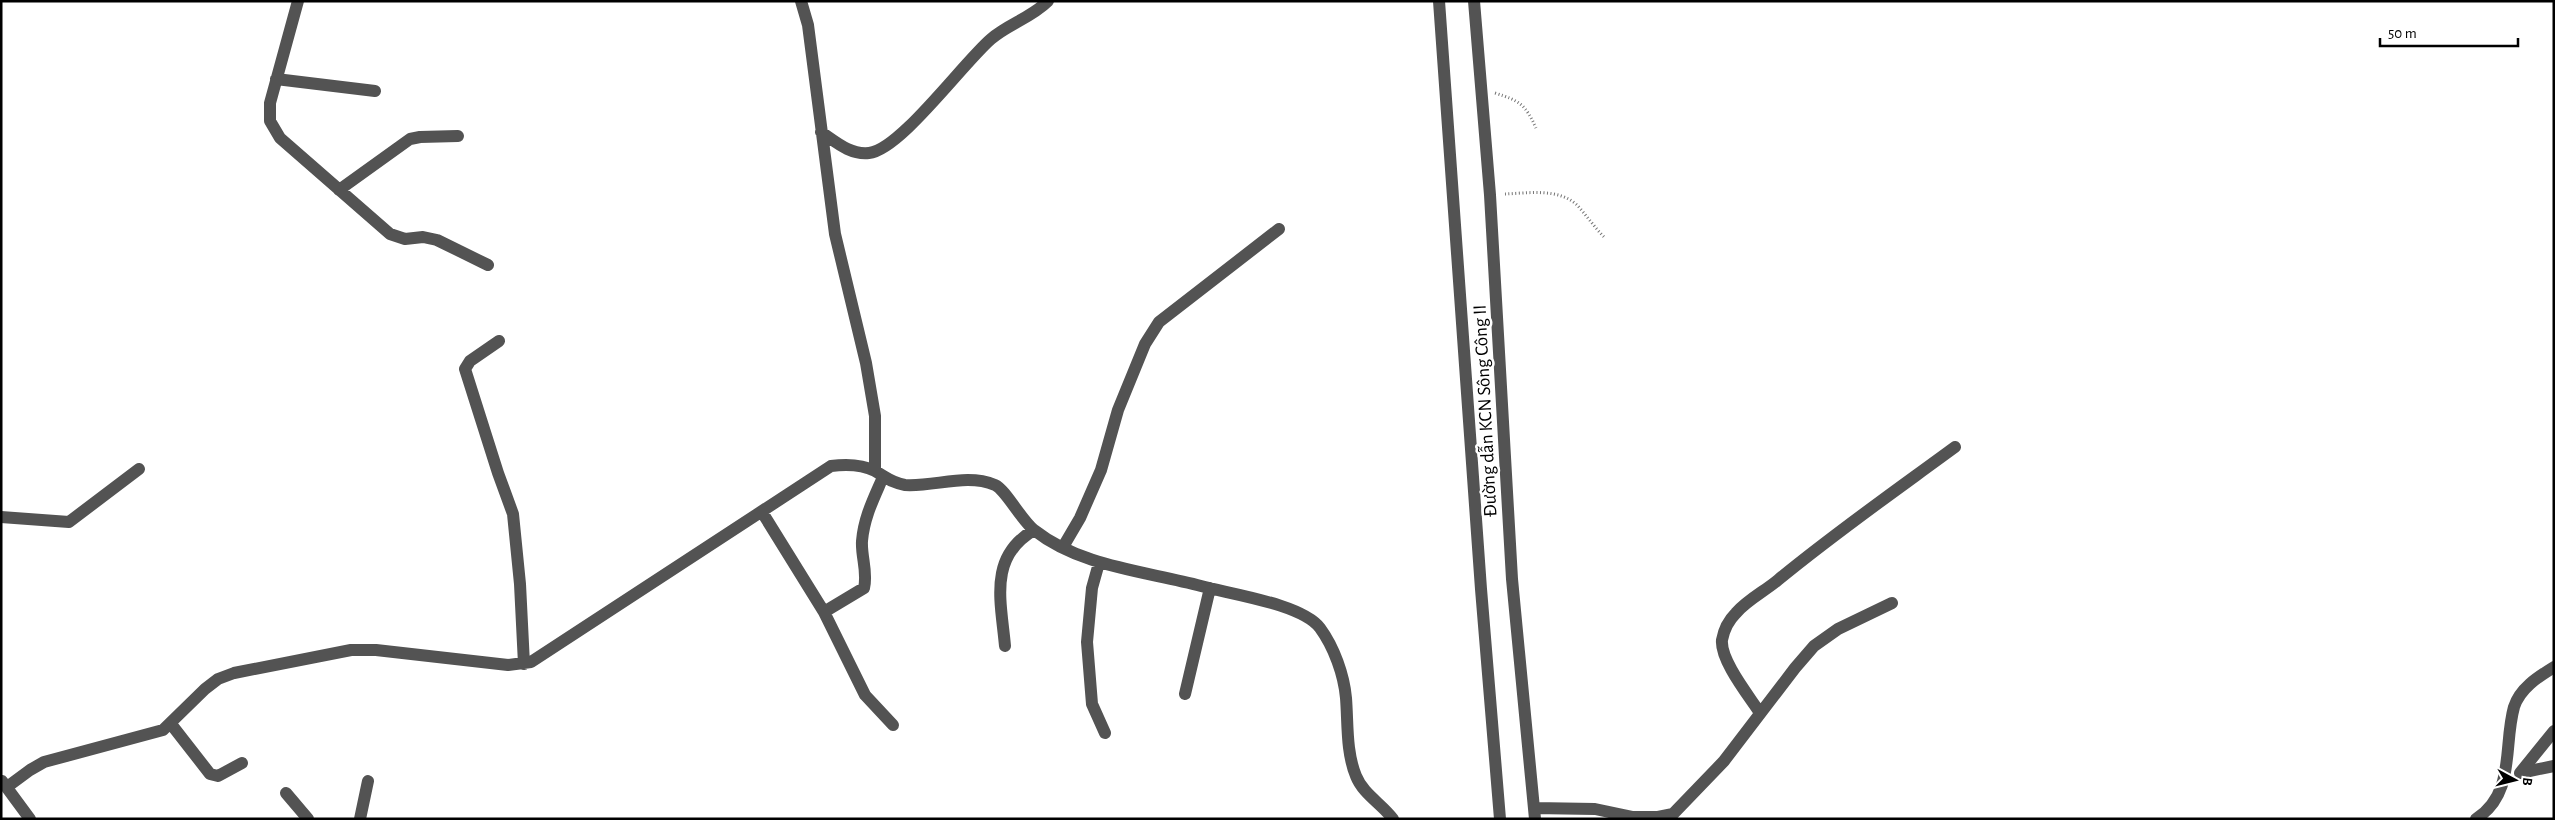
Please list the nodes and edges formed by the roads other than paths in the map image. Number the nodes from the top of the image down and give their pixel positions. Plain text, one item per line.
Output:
1 (298, 1) edge
2 (801, 1) edge
3 (1048, 1) edge
4 (1439, 1) edge
5 (1474, 1) edge
6 (276, 79) junction
7 (375, 91) dead end
8 (822, 132) junction
9 (458, 136) dead end
10 (339, 190) junction
11 (1279, 229) dead end
12 (488, 265) dead end
13 (500, 341) dead end
14 (1955, 447) dead end
15 (138, 469) dead end
16 (879, 474) junction
17 (762, 512) junction
18 (1, 516) edge
19 (1034, 530) junction
20 (1063, 547) junction
21 (1099, 563) junction
22 (1210, 588) junction
23 (1892, 602) dead end
24 (824, 612) junction
25 (1006, 646) dead end
26 (524, 664) junction
27 (2554, 667) edge
28 (1185, 694) dead end
29 (1760, 713) junction
30 (171, 724) junction
31 (893, 725) dead end
32 (2554, 731) edge
33 (1105, 733) dead end
34 (242, 762) dead end
35 (2554, 766) edge
36 (2506, 774) junction
37 (2520, 774) junction
38 (368, 781) dead end
39 (4, 784) edge
40 (286, 793) dead end
41 (1535, 814) edge
42 (2483, 816) edge
43 (30, 819) edge
44 (308, 819) edge
45 (360, 819) edge
46 (1393, 819) edge
47 (1500, 819) edge

1 - 6 street
2 - 8 street
3 - 8 street
4 - 47 street, Đường dẫn KCN Sông Công II
5 - 41 street, Đường dẫn KCN Sông Công II
6 - 7 street
6 - 10 street
8 - 16 street
9 - 10 street
10 - 12 street
11 - 20 street
13 - 26 street
14 - 29 street
15 - 18 street
16 - 17 street
16 - 19 street
16 - 24 street
17 - 24 street
17 - 26 street
19 - 20 street
19 - 25 street
20 - 21 street
21 - 22 street
21 - 33 street
22 - 28 street
22 - 46 street
23 - 29 street
24 - 31 street
26 - 30 street
27 - 36 street
29 - 41 street
30 - 34 street
30 - 39 street
32 - 37 street
35 - 37 street
36 - 37 street
36 - 42 street
38 - 45 street
39 - 43 street
40 - 44 street

